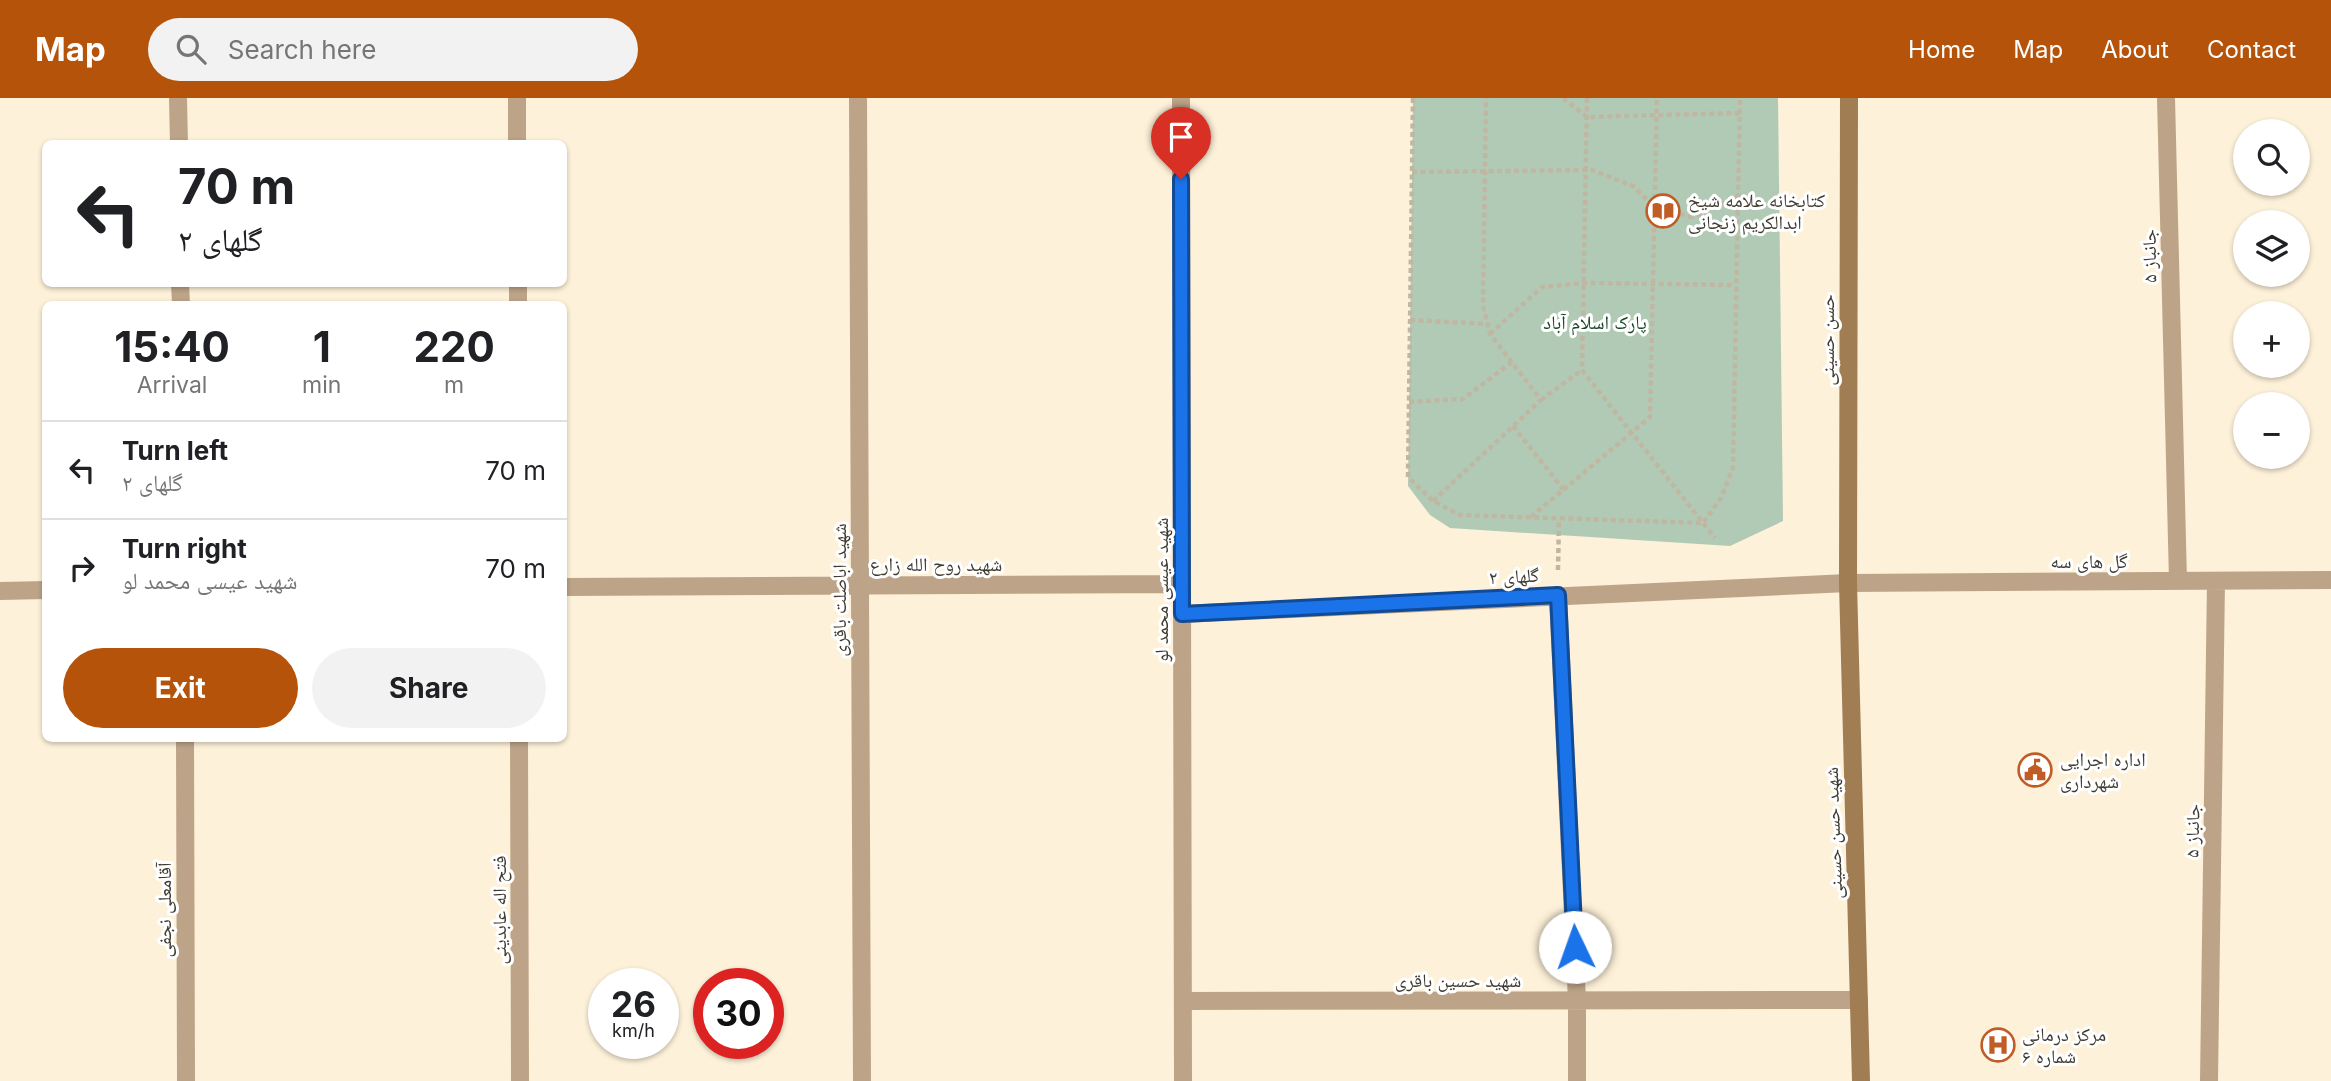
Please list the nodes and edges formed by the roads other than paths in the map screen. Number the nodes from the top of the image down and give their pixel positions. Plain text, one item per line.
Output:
1 (178, 98) edge
2 (517, 98) edge
3 (858, 98) edge
4 (1181, 98) edge
5 (1849, 98) edge
6 (2166, 98) edge
7 (179, 140) edge
8 (517, 140) edge
9 (2331, 580) edge
10 (2216, 581) junction
11 (2178, 582) junction
12 (1848, 583) junction
13 (1182, 584) junction
14 (860, 585) junction
15 (567, 587) edge
16 (42, 590) edge
17 (0, 591) edge
18 (1558, 595) junction
19 (1182, 614) junction
20 (185, 742) edge
21 (519, 742) edge
22 (1859, 1000) junction
23 (1182, 1001) junction
24 (1577, 1001) junction
25 (186, 1081) edge
26 (520, 1081) edge
27 (862, 1081) edge
28 (1183, 1081) edge
29 (1577, 1081) edge
30 (1861, 1081) edge
31 (2209, 1081) edge

1 - 7 street
2 - 8 street
3 - 14 street, شهید اباصلت باقری
4 - 13 street, شهید عیسی محمد لو
5 - 12 street, حسن حسینی
6 - 11 street, جانباز ۵
9 - 10 street, گل های سه
10 - 11 street, گل های سه
10 - 31 street, جانباز ۵
11 - 12 street, گل های سه
12 - 18 street, گلهای ۲
12 - 22 street, شهید حسن حسینی
13 - 14 street, شهید روح الله زارع
13 - 19 street, شهید عیسی محمد لو
14 - 15 street, شهید روح الله زارع
14 - 27 street, شهید اباصلت باقری
16 - 17 street
18 - 19 street, گلهای ۲
18 - 24 street
19 - 23 street, شهید عیسی محمد لو
20 - 25 street, آقامعلی نجفی
21 - 26 street, فتح اله عابدینی
22 - 24 street, شهید حسین باقری
22 - 30 street, شهید حسن حسینی
23 - 24 street, شهید حسین باقری
23 - 28 street, شهید عیسی محمد لو
24 - 29 street

